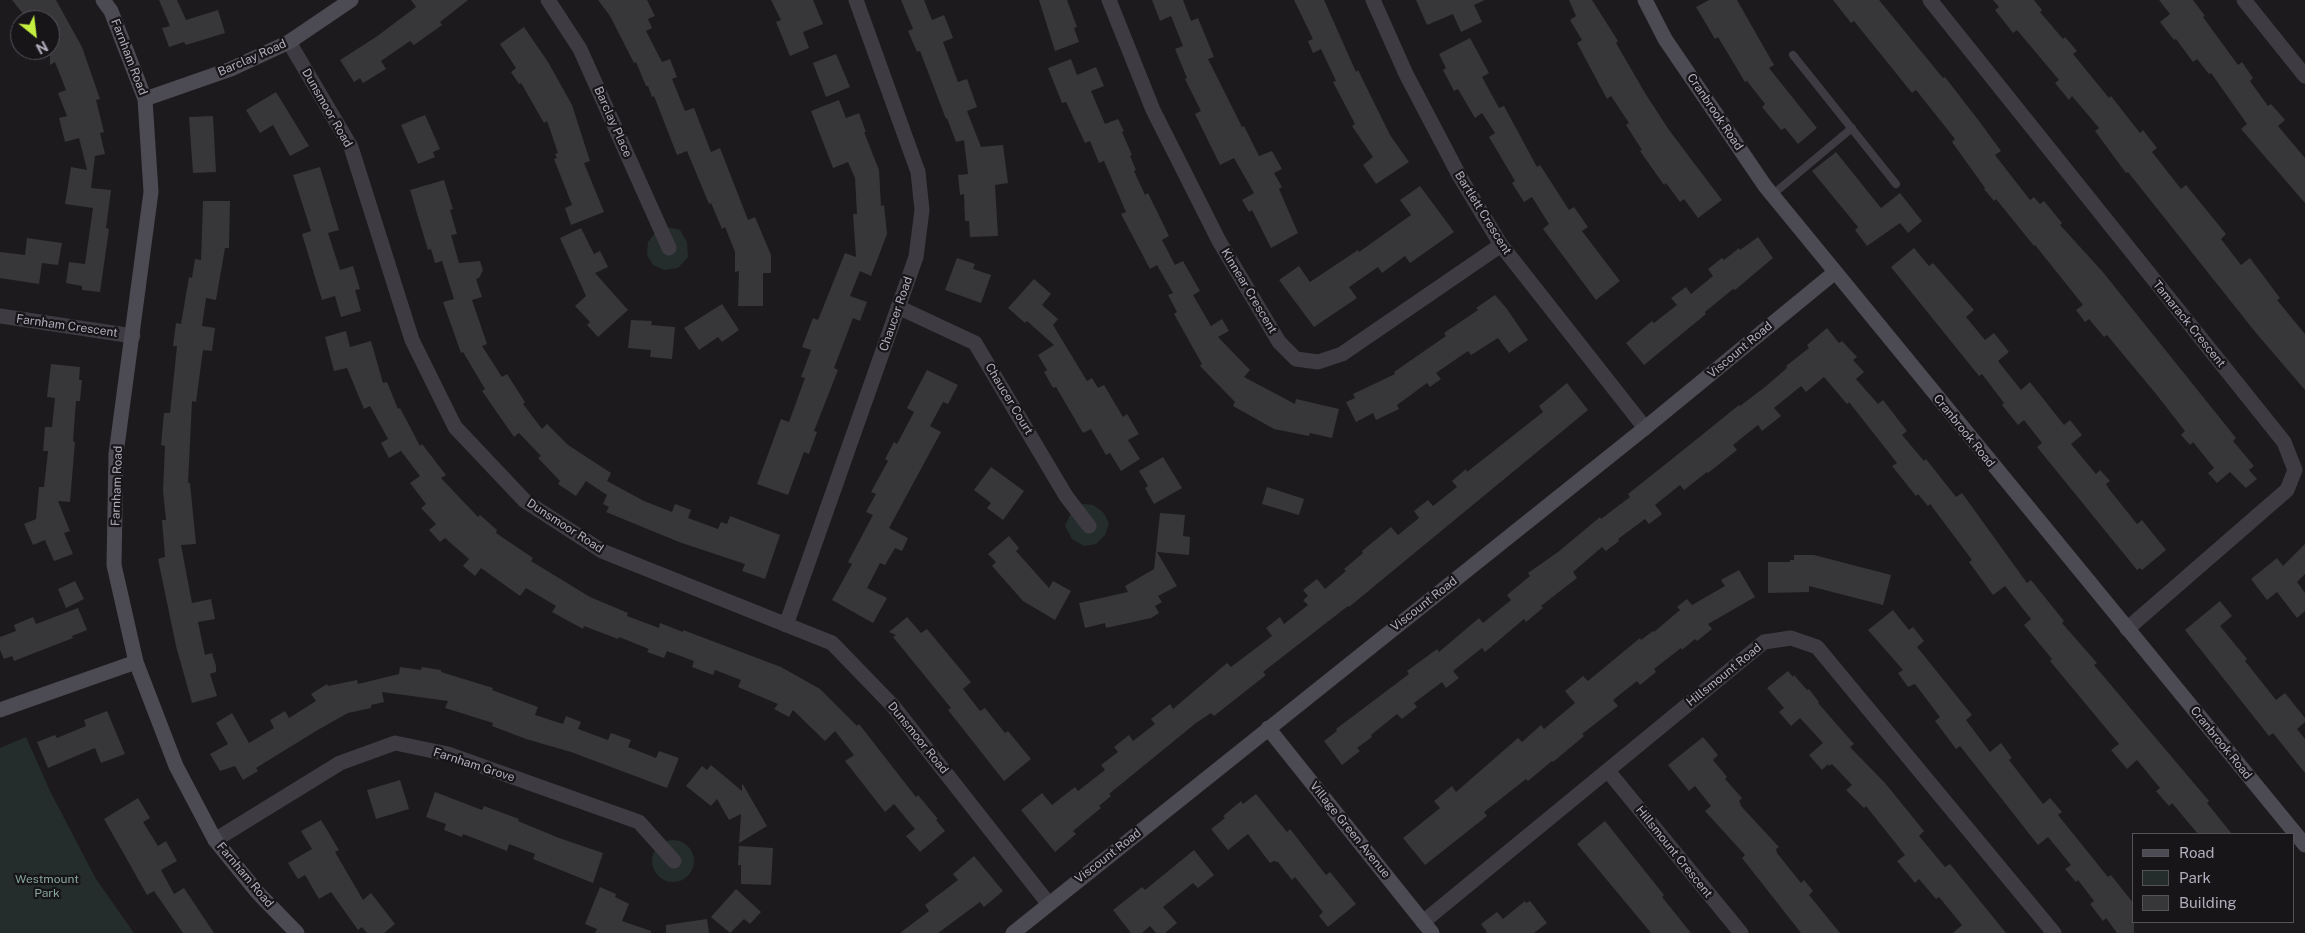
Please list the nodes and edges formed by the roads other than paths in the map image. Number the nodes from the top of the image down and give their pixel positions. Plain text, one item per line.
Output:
1 (103, 0) edge
2 (351, 0) edge
3 (548, 0) edge
4 (856, 0) edge
5 (1110, 0) edge
6 (1373, 0) edge
7 (1645, 0) edge
8 (1930, 0) edge
9 (2244, 0) edge
10 (289, 42) junction
11 (1793, 55) dead end
12 (2305, 76) edge
13 (145, 99) junction
14 (1852, 128) junction
15 (1896, 184) dead end
16 (1772, 195) junction
17 (1501, 245) junction
18 (669, 248) dead end
19 (1834, 272) junction
20 (898, 307) junction
21 (0, 316) edge
22 (133, 336) junction
23 (1645, 428) junction
24 (1089, 526) dead end
25 (786, 624) junction
26 (2127, 629) junction
27 (136, 662) junction
28 (0, 710) edge
29 (1268, 728) junction
30 (1608, 771) junction
31 (215, 840) junction
32 (2305, 845) edge
33 (674, 861) dead end
34 (1048, 903) junction
35 (1428, 928) edge
36 (297, 933) edge
37 (1014, 933) edge
38 (1741, 933) edge
39 (2054, 933) edge

1 - 13 street, Farnham Road
2 - 10 street, Barclay Road
3 - 18 street, Barclay Place
4 - 20 street, Chaucer Road
5 - 17 street, Kinnear Crescent
6 - 17 street, Bartlett Crescent
7 - 16 street, Cranbrook Road
8 - 26 street, Tamarack Crescent
9 - 12 street
10 - 13 street, Barclay Road
10 - 25 street, Dunsmoor Road
11 - 14 lane
13 - 22 street, Farnham Road
14 - 15 lane
14 - 16 lane
16 - 19 street, Cranbrook Road
17 - 23 street, Bartlett Crescent
19 - 23 street, Viscount Road
19 - 26 street, Cranbrook Road
20 - 24 street, Chaucer Court
20 - 25 street, Chaucer Road
21 - 22 street, Farnham Crescent
22 - 27 street, Farnham Road
23 - 29 street, Viscount Road
25 - 34 street, Dunsmoor Road
26 - 32 street, Cranbrook Road
27 - 28 street
27 - 31 street, Farnham Road
29 - 34 street, Viscount Road
29 - 35 street, Village Green Avenue
30 - 35 street, Hillsmount Road
30 - 38 street, Hillsmount Crescent
30 - 39 street, Hillsmount Road
31 - 33 street, Farnham Grove
31 - 36 street, Farnham Road
34 - 37 street, Viscount Road

